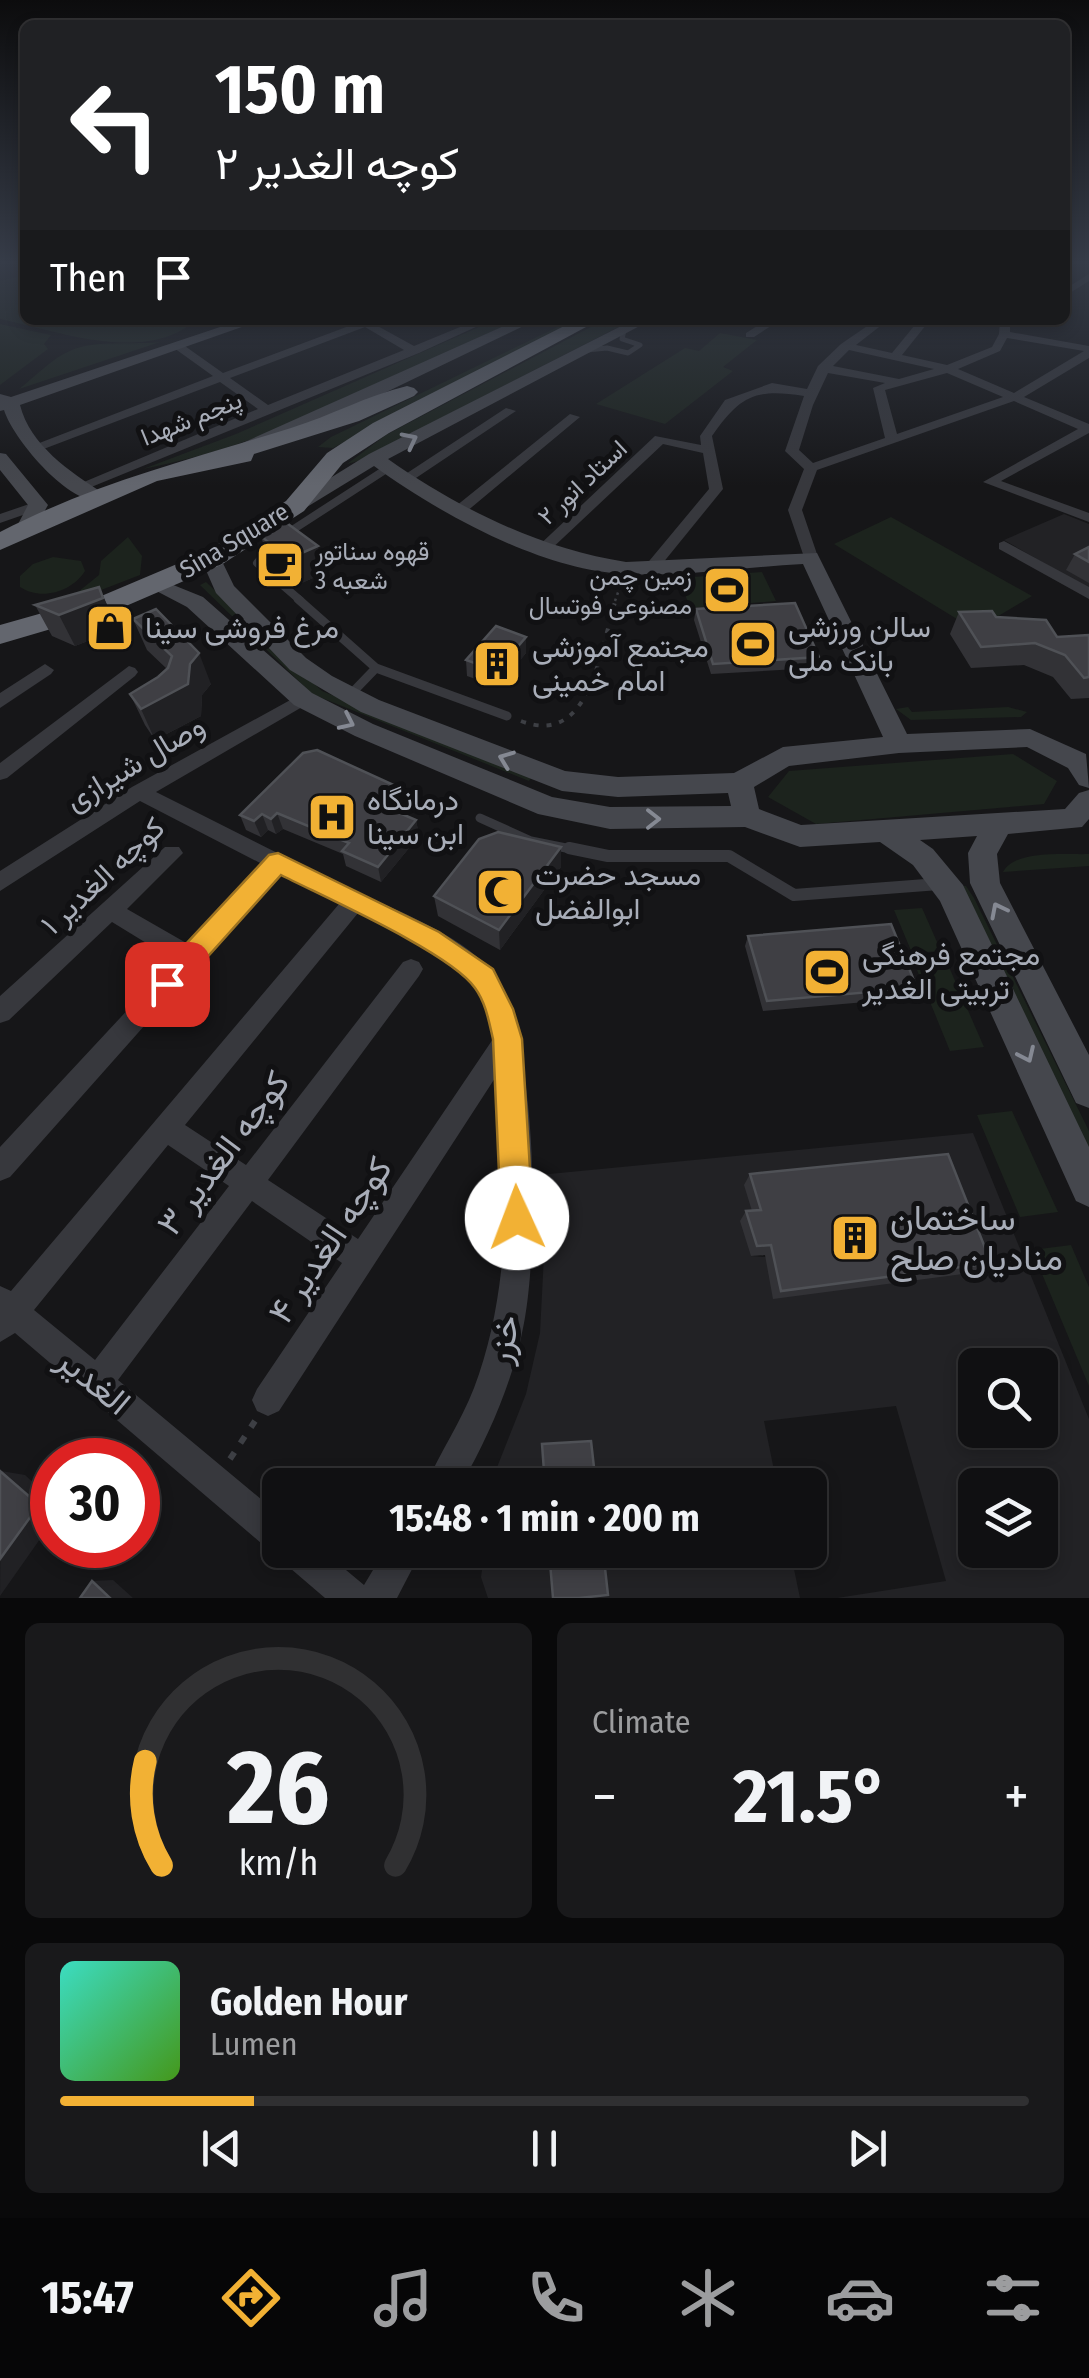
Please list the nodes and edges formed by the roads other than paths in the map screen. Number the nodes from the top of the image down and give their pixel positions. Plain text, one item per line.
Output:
1 (206, 337) edge
2 (327, 337) edge
3 (393, 337) edge
4 (441, 337) edge
5 (493, 337) edge
6 (521, 337) edge
7 (558, 337) edge
8 (612, 337) edge
9 (858, 337) edge
10 (912, 337) edge
11 (1001, 337) edge
12 (1038, 337) edge
13 (178, 346) junction
14 (844, 346) junction
15 (416, 350) junction
16 (1089, 351) edge
17 (896, 356) junction
18 (822, 368) junction
19 (948, 368) junction
20 (222, 378) junction
21 (895, 381) junction
22 (810, 393) junction
23 (1016, 397) junction
24 (4, 402) edge
25 (510, 410) dead end
26 (269, 411) junction
27 (351, 416) junction
28 (574, 418) dead end
29 (382, 428) junction
30 (1089, 428) edge
31 (892, 438) junction
32 (36, 447) junction
33 (708, 450) junction
34 (215, 460) junction
35 (2, 462) edge
36 (389, 468) junction
37 (811, 468) junction
38 (298, 481) junction
39 (87, 492) junction
40 (38, 505) junction
41 (461, 509) junction
42 (1089, 518) edge
43 (0, 519) edge
44 (26, 528) junction
45 (0, 542) edge
46 (1004, 546) dead end
47 (542, 550) junction
48 (810, 557) junction
49 (654, 566) junction
50 (215, 569) junction
51 (156, 585) junction
52 (183, 594) junction
53 (1089, 594) edge
54 (4, 634) edge
55 (376, 668) junction
56 (44, 670) dead end
57 (129, 672) dead end
58 (349, 696) junction
59 (303, 699) junction
60 (0, 702) edge
61 (507, 716) road end
62 (899, 744) junction
63 (1085, 766) edge
64 (0, 774) edge
65 (562, 781) junction
66 (739, 783) junction
67 (139, 792) junction
68 (1089, 800) edge
69 (548, 807) junction
70 (748, 816) junction
71 (480, 818) dead end
72 (1000, 823) junction
73 (884, 830) junction
74 (172, 853) dead end
75 (278, 862) junction
76 (2, 877) edge
77 (945, 884) junction
78 (355, 901) junction
79 (110, 910) junction
80 (190, 958) junction
81 (411, 968) dead end
82 (0, 1012) edge
83 (508, 1039) junction
84 (1089, 1091) edge
85 (166, 1128) junction
86 (0, 1167) edge
87 (249, 1181) junction
88 (1089, 1188) edge
89 (362, 1258) junction
90 (4, 1314) edge
91 (97, 1383) junction
92 (268, 1400) road end
93 (453, 1468) edge
94 (262, 1522) edge
95 (316, 1568) edge
96 (394, 1568) edge
97 (352, 1598) edge
98 (377, 1598) edge

1 - 13 street
2 - 20 street
3 - 15 street
4 - 15 street, پنجم شهدا
5 - 34 street
6 - 27 highway
7 - 29 highway
36 -> 8 street
9 - 14 street
10 - 17 street
11 - 19 street
12 - 16 street
13 - 20 street
13 - 24 street
14 - 17 street
14 - 18 street
15 - 26 street, پنجم شهدا
16 - 23 street
17 - 19 street
18 - 21 street
18 - 22 street
19 - 21 street
19 - 23 street
20 - 26 street
20 - 32 street
21 - 31 street
22 - 33 street
22 - 37 street
23 - 30 street
23 - 31 street
24 - 32 street
25 - 36 street
26 - 39 street, پنجم شهدا
27 - 29 highway
27 - 34 highway
28 - 41 street
29 - 38 highway
30 - 42 street
31 - 37 street
32 - 39 street
33 - 47 street, استاد انور ۲
33 - 49 street
34 - 38 highway, Sina Square
34 - 39 highway, Sina Square
35 - 40 street
36 - 38 street
36 - 41 street
36 - 55 lane
37 - 48 street
38 - 50 highway, Sina Square
39 - 44 highway, Sina Square
40 - 43 street
40 - 44 street
41 - 47 street
44 - 45 highway, Sina Square
46 - 53 street
47 - 49 street
48 - 49 street
48 - 62 street
50 - 51 highway, Sina Square
50 - 52 street
50 - 58 street
51 - 52 street
51 - 54 highway, Sina Square
52 - 59 street
55 - 58 lane
55 - 61 lane
56 - 60 street
57 - 64 street
65 -> 58 street
59 - 67 street, وصال شیرازی
59 -> 69 street
62 - 63 street
62 - 66 street
65 - 66 street
65 - 69 street
66 - 70 street
67 - 75 street, خزر
67 - 76 street, وصال شیرازی
68 - 72 street
69 -> 70 street
70 - 73 street
71 - 77 lane
72 - 73 street
84 -> 72 street
73 - 77 street
74 - 79 street, کوچه الغدیر ۱
75 - 78 street, خزر
75 - 80 street
77 -> 88 street
78 - 83 street, خزر
78 - 85 street
79 - 80 street
79 - 82 street, کوچه الغدیر ۱
80 - 86 street
81 - 87 street, کوچه الغدیر ۳
83 - 89 street, کوچه الغدیر ۴
83 - 93 street, خزر
85 - 87 street
85 - 90 street
87 - 89 street
87 - 91 street, کوچه الغدیر ۳
89 - 92 street, کوچه الغدیر ۴
90 - 91 street, الغدیر
91 - 94 street, الغدیر
95 - 97 street
96 - 98 street

